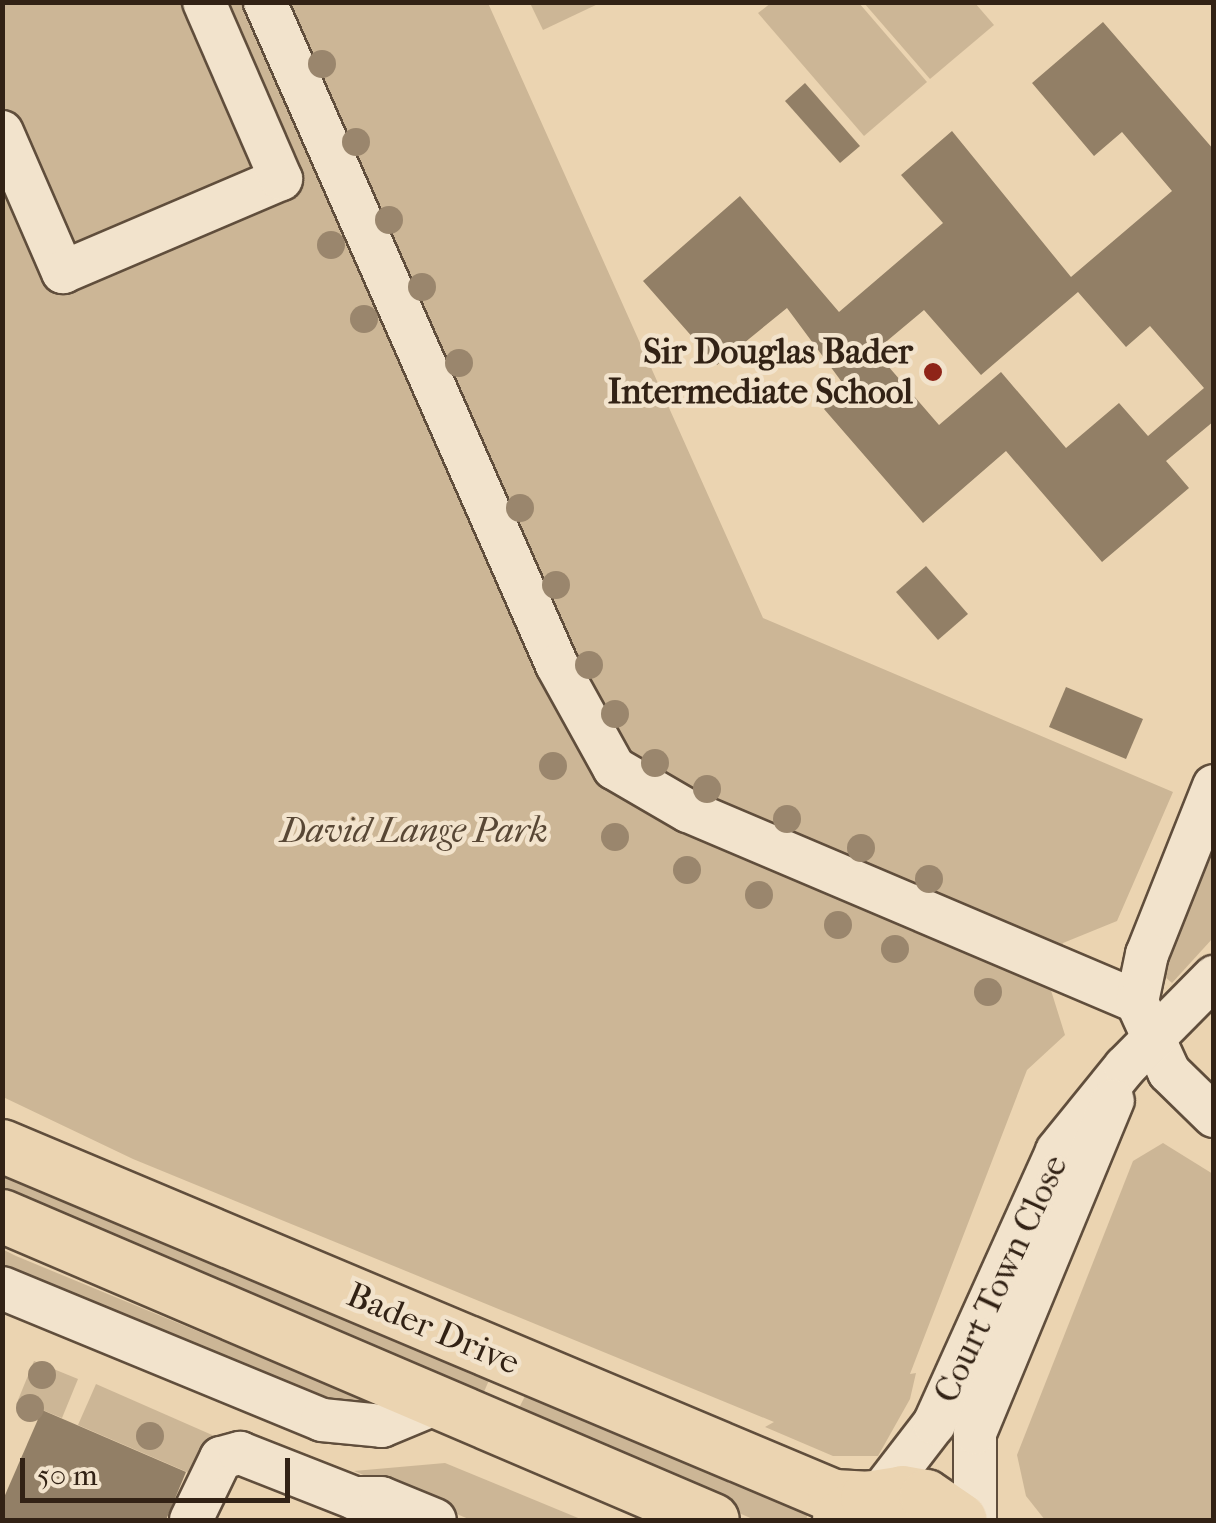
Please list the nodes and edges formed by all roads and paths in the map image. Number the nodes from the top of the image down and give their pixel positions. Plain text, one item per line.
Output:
1 (204, 2) edge
2 (269, 14) edge
3 (224, 50) junction
4 (2, 132) edge
5 (1214, 786) edge
6 (1214, 977) edge
7 (1138, 1036) junction
8 (1214, 1116) edge
9 (2, 1146) edge
10 (2, 1216) edge
11 (2, 1288) edge
12 (437, 1403) junction
13 (862, 1504) edge
14 (420, 1514) edge
15 (191, 1520) edge
16 (713, 1520) edge
17 (961, 1520) edge
18 (975, 1520) edge

1 - 3 street
2 - 3 street
2 - 7 street
3 - 4 street
5 - 7 street
6 - 7 street, Court Town Close
7 - 8 street
7 - 13 street, Court Town Close
7 - 18 street, Court Town Close
9 - 13 main road, Bader Drive
10 - 12 main road, Bader Drive
11 - 12 street
12 - 16 main road, Bader Drive
13 - 17 main road, Bader Drive
14 - 15 street

